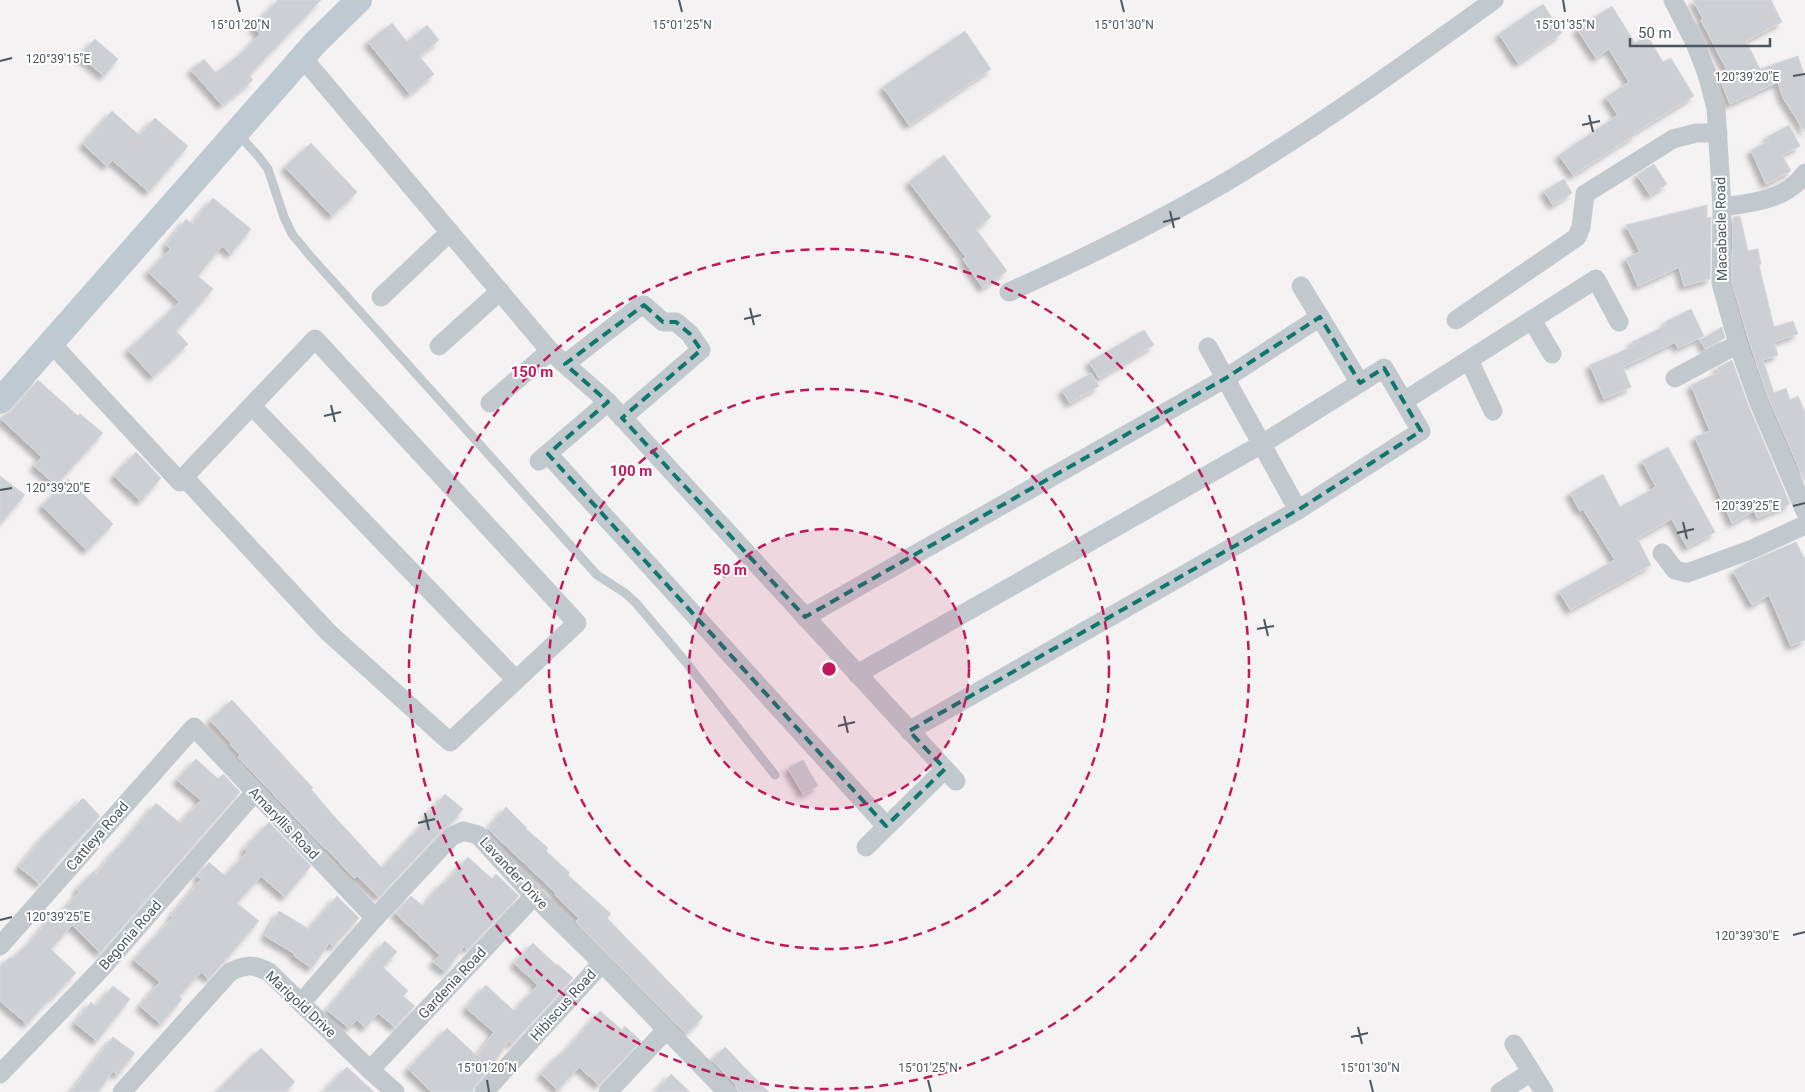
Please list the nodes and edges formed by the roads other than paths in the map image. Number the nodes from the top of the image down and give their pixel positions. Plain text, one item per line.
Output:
1 (359, 0) edge
2 (1494, 0) edge
3 (1673, 0) edge
4 (302, 57) junction
5 (236, 132) junction
6 (1718, 133) junction
7 (1805, 173) edge
8 (1722, 207) junction
9 (450, 232) junction
10 (1301, 286) dead end
11 (500, 291) junction
12 (1009, 292) dead end
13 (381, 297) dead end
14 (1320, 317) junction
15 (1456, 320) dead end
16 (1532, 320) junction
17 (1619, 322) dead end
18 (51, 343) junction
19 (1738, 344) junction
20 (439, 346) dead end
21 (1208, 347) dead end
22 (550, 351) junction
23 (1552, 354) dead end
24 (1469, 360) junction
25 (565, 364) junction
26 (1226, 378) junction
27 (1675, 378) dead end
28 (1360, 383) junction
29 (0, 401) edge
30 (1404, 401) junction
31 (608, 402) junction
32 (490, 403) dead end
33 (252, 406) junction
34 (1494, 411) dead end
35 (622, 418) junction
36 (1262, 444) junction
37 (184, 477) junction
38 (1298, 510) junction
39 (1805, 510) edge
40 (1805, 525) edge
41 (1662, 553) dead end
42 (805, 617) junction
43 (857, 674) junction
44 (516, 680) junction
45 (194, 727) joint
46 (909, 731) junction
47 (775, 775) dead end
48 (255, 792) junction
49 (886, 826) junction
50 (866, 846) dead end
51 (534, 896) junction
52 (375, 918) junction
53 (0, 946) edge
54 (602, 963) junction
55 (301, 1003) junction
56 (667, 1029) junction
57 (1514, 1044) dead end
58 (370, 1070) junction
59 (1531, 1072) junction
60 (0, 1074) edge
61 (122, 1092) edge
62 (395, 1092) edge
63 (484, 1092) edge
64 (608, 1092) edge
65 (727, 1092) edge
66 (1500, 1092) edge
67 (1544, 1092) edge

1 - 4 street
2 - 12 street
3 - 6 street, Macabacle Road
4 - 5 street
4 - 9 street
5 - 18 street
5 - 47 lane
6 - 8 street, Macabacle Road
6 - 15 street
7 - 8 street
8 - 19 street, Macabacle Road
9 - 11 street
9 - 13 street
10 - 14 street
11 - 20 street
11 - 22 street
14 - 26 street
14 - 28 street
16 - 17 street
16 - 23 street
16 - 24 street
18 - 29 street
18 - 37 street
19 - 27 street
19 - 39 street, Macabacle Road
21 - 26 street
22 - 25 street
22 - 32 street
24 - 30 street
24 - 34 street
25 - 31 street
25 - 35 street
26 - 36 street
26 - 42 street
28 - 30 street
28 - 36 street
30 - 38 street
31 - 35 street
31 - 49 street
33 - 37 street
33 - 44 street
33 - 44 street
35 - 42 street
36 - 38 street
36 - 43 street
37 - 44 street
38 - 46 street
40 - 41 street
42 - 43 street
43 - 46 street
45 - 48 street, Amaryllis Road
45 - 53 street, Cattleya Road
46 - 49 street
48 - 52 street, Amaryllis Road
48 - 60 street, Begonia Road
49 - 50 street
51 - 52 street, Lavander Drive
51 - 54 street, Lavander Drive
51 - 58 street, Gardenia Road
52 - 55 street, Lavander Drive
54 - 56 street, Lavander Drive
54 - 63 street, Hibiscus Road
55 - 58 street, Marigold Drive
55 - 61 street, Marigold Drive
56 - 64 street
56 - 65 street, Lavander Drive
57 - 59 street
58 - 62 street, Marigold Drive
59 - 66 street
59 - 67 street

